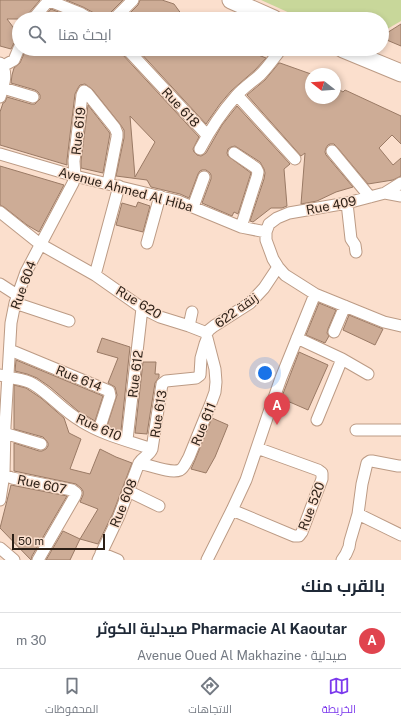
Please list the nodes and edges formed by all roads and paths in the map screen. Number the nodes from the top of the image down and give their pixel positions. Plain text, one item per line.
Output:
1 (48, 0) edge
2 (134, 0) edge
3 (231, 0) edge
4 (39, 12) edge
5 (78, 12) edge
6 (121, 12) edge
7 (258, 12) edge
8 (16, 56) edge
9 (134, 56) edge
10 (276, 56) edge
11 (360, 56) edge
12 (1, 64) edge
13 (401, 73) edge
14 (1, 92) edge
15 (237, 95) junction
16 (33, 97) dead end
17 (207, 135) junction
18 (200, 149) dead end
19 (332, 151) dead end
20 (234, 153) dead end
21 (0, 154) edge
22 (295, 159) dead end
23 (74, 176) junction
24 (204, 177) dead end
25 (108, 183) junction
26 (401, 183) edge
27 (119, 186) junction
28 (385, 193) junction
29 (160, 196) junction
30 (401, 196) edge
31 (370, 197) junction
32 (347, 203) junction
33 (192, 207) junction
34 (0, 212) edge
35 (241, 227) junction
36 (266, 232) junction
37 (147, 243) dead end
38 (40, 244) junction
39 (356, 252) dead end
40 (278, 267) junction
41 (95, 275) junction
42 (0, 284) edge
43 (315, 294) junction
44 (16, 299) junction
45 (345, 306) junction
46 (142, 308) junction
47 (192, 312) dead end
48 (68, 321) dead end
49 (189, 326) junction
50 (401, 326) edge
51 (334, 332) dead end
52 (207, 336) junction
53 (297, 338) junction
54 (10, 350) junction
55 (342, 359) junction
56 (368, 374) dead end
57 (4, 376) edge
58 (317, 420) dead end
59 (3, 428) edge
60 (99, 430) junction
61 (356, 430) dead end
62 (401, 430) edge
63 (127, 440) junction
64 (41, 444) dead end
65 (257, 448) junction
66 (152, 449) junction
67 (139, 463) junction
68 (401, 466) edge
69 (2, 474) edge
70 (128, 491) junction
71 (0, 500) edge
72 (159, 506) dead end
73 (232, 510) junction
74 (358, 514) junction
75 (401, 534) edge
76 (0, 548) edge
77 (100, 557) edge
78 (14, 560) edge
79 (38, 560) edge
80 (118, 560) edge
81 (207, 560) edge
82 (342, 560) edge

1 - 4 street
1 - 5 street
2 - 6 street
3 - 7 main road
8 - 12 street
9 - 17 street, Rue 618
10 - 15 street, Rue 618
11 - 13 main road
12 - 14 street
14 - 16 street
15 - 17 street, Rue 618
15 - 22 street
17 - 18 street
19 - 31 street
20 - 35 street
21 - 23 street, Avenue Ahmed Al Hiba
23 - 25 street, Avenue Ahmed Al Hiba
23 - 25 street, Rue 619
23 - 38 street, Rue 604
24 - 33 street
25 - 27 street, Avenue Ahmed Al Hiba
26 - 28 street, Rue 409
27 - 29 street, Avenue Ahmed Al Hiba
27 - 41 street
28 - 30 street
28 - 31 street, Rue 409
29 - 33 street, Avenue Ahmed Al Hiba
29 - 37 street
31 - 32 street, Rue 409
32 - 36 street, Rue 409
32 - 39 street
33 - 35 street, Avenue Ahmed Al Hiba
34 - 38 street, Rue 620
35 - 36 street, Avenue Ahmed Al Hiba
36 - 40 street
38 - 41 street, Rue 620
38 - 44 street, Rue 604
40 - 43 street
40 - 52 street, زنقة 622
41 - 46 street, Rue 620
42 - 44 street
43 - 45 street
43 - 53 street
44 - 48 street
44 - 54 street, Rue 604
45 - 50 street
45 - 51 street
46 - 49 street, Rue 620
46 - 63 street, Rue 612
47 - 49 street
49 - 52 street, Rue 620
52 - 66 street, Rue 613
52 - 67 street, Rue 611
53 - 55 street
53 - 65 street
54 - 57 street, Rue 604
54 - 60 street, Rue 614
55 - 56 street
55 - 58 street
57 - 59 street, Rue 604
57 - 60 street, Rue 610
59 - 64 street
59 - 69 street, Rue 604
60 - 63 street, Rue 610
61 - 62 street
63 - 66 street, Rue 610
65 - 73 street
65 - 73 street, Rue 520
66 - 67 street, Rue 608
67 - 70 street, Rue 608
68 - 74 street
69 - 71 street, Rue 604
69 - 79 street, Rue 607
70 - 72 street
70 - 77 street, Rue 608
73 - 81 street
74 - 75 street
74 - 82 street
76 - 78 street
77 - 80 street

